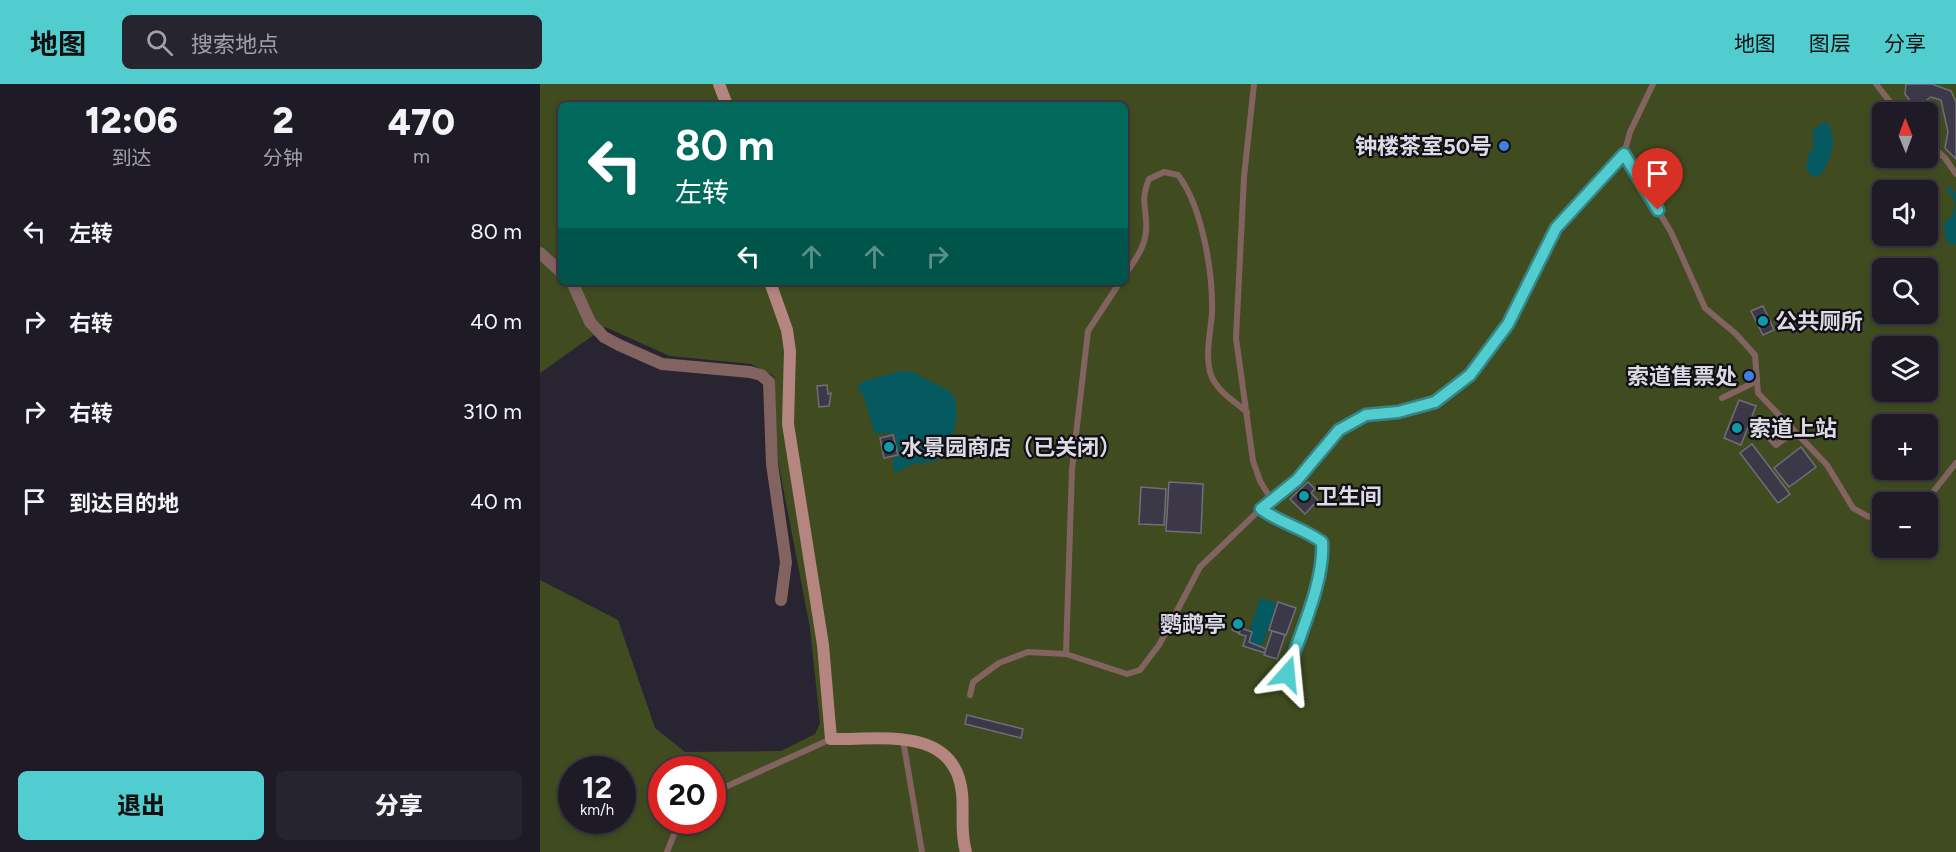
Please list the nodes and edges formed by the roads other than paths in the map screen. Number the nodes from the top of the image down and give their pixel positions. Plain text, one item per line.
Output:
1 (719, 84) edge
2 (1254, 84) edge
3 (1653, 84) edge
4 (1876, 84) edge
5 (726, 102) edge
6 (1890, 102) edge
7 (1938, 152) edge
8 (1624, 154) junction
9 (1956, 174) edge
10 (540, 253) edge
11 (558, 269) edge
12 (1128, 270) edge
13 (573, 285) edge
14 (771, 285) edge
15 (1118, 285) edge
16 (1757, 381) junction
17 (1722, 398) dead end
18 (1247, 412) junction
19 (1755, 423) dead end
20 (1794, 432) junction
21 (1956, 463) edge
22 (1933, 492) edge
23 (1271, 499) junction
24 (1261, 509) junction
25 (1872, 517) edge
26 (781, 600) dead end
27 (1066, 654) junction
28 (1287, 674) dead end
29 (970, 695) dead end
30 (831, 739) junction
31 (903, 740) junction
32 (726, 787) edge
33 (674, 834) edge
34 (667, 852) edge
35 (922, 852) edge
36 (966, 852) edge

1 - 5 street
2 - 18 lane
3 - 8 lane
4 - 6 lane
7 - 9 lane
8 - 16 lane
8 - 23 lane
10 - 11 street
12 - 18 lane
13 - 26 street
14 - 30 street
15 - 27 lane
16 - 17 lane
16 - 20 lane
18 - 23 lane
19 - 20 lane
20 - 25 lane
21 - 22 lane
23 - 24 lane
24 - 27 lane
24 - 28 lane
27 - 29 lane
30 - 31 street
30 - 32 lane
31 - 35 lane
31 - 36 street
33 - 34 lane

